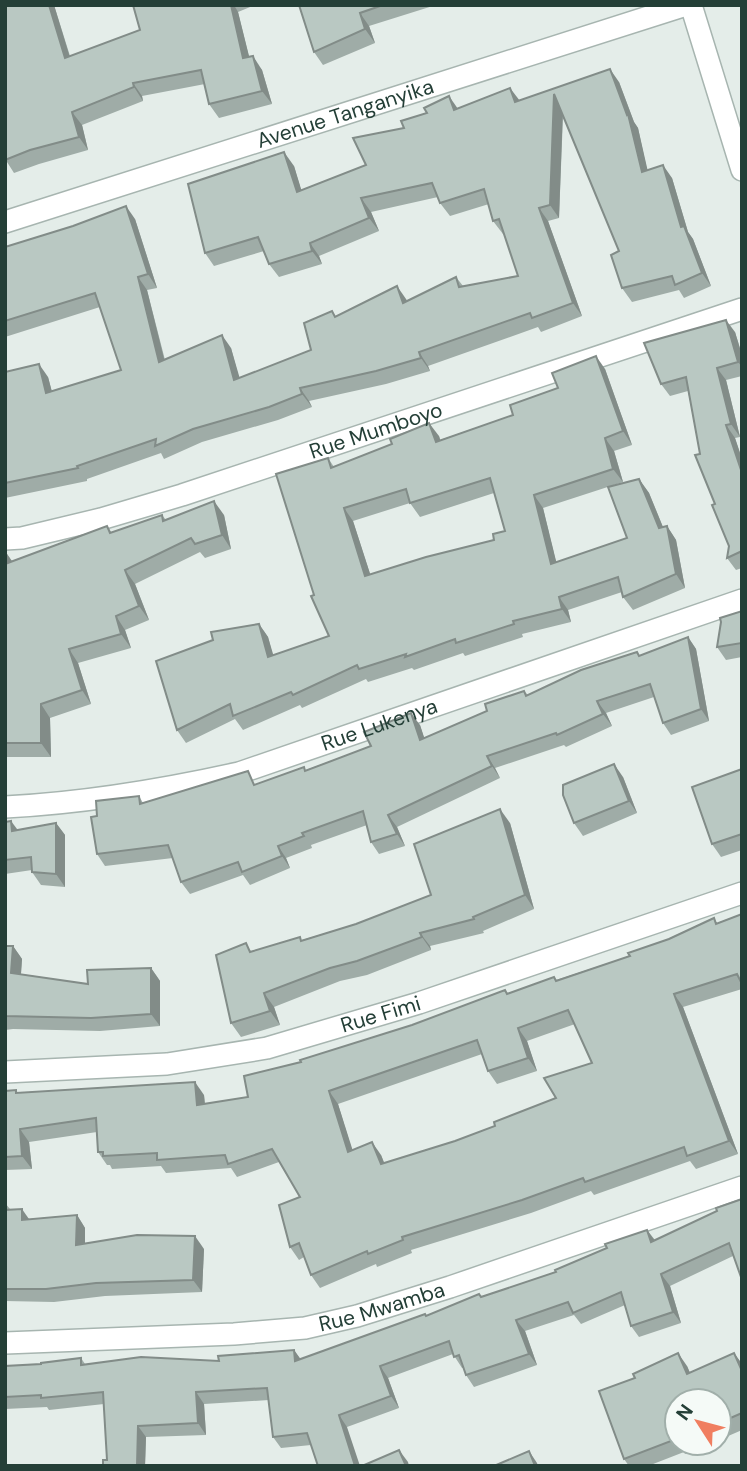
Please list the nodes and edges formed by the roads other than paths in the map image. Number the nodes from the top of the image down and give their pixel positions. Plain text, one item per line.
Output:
1 (688, 5) edge
2 (742, 170) edge
3 (5, 222) edge
4 (742, 309) edge
5 (5, 539) edge
6 (742, 600) edge
7 (5, 807) edge
8 (742, 893) edge
9 (5, 1072) edge
10 (742, 1187) edge
11 (5, 1343) edge

1 - 2 street
1 - 3 street, Avenue Tanganyika
4 - 5 street, Rue Mumboyo
6 - 7 street, Rue Lukenya
8 - 9 street, Rue Fimi
10 - 11 street, Rue Mwamba

